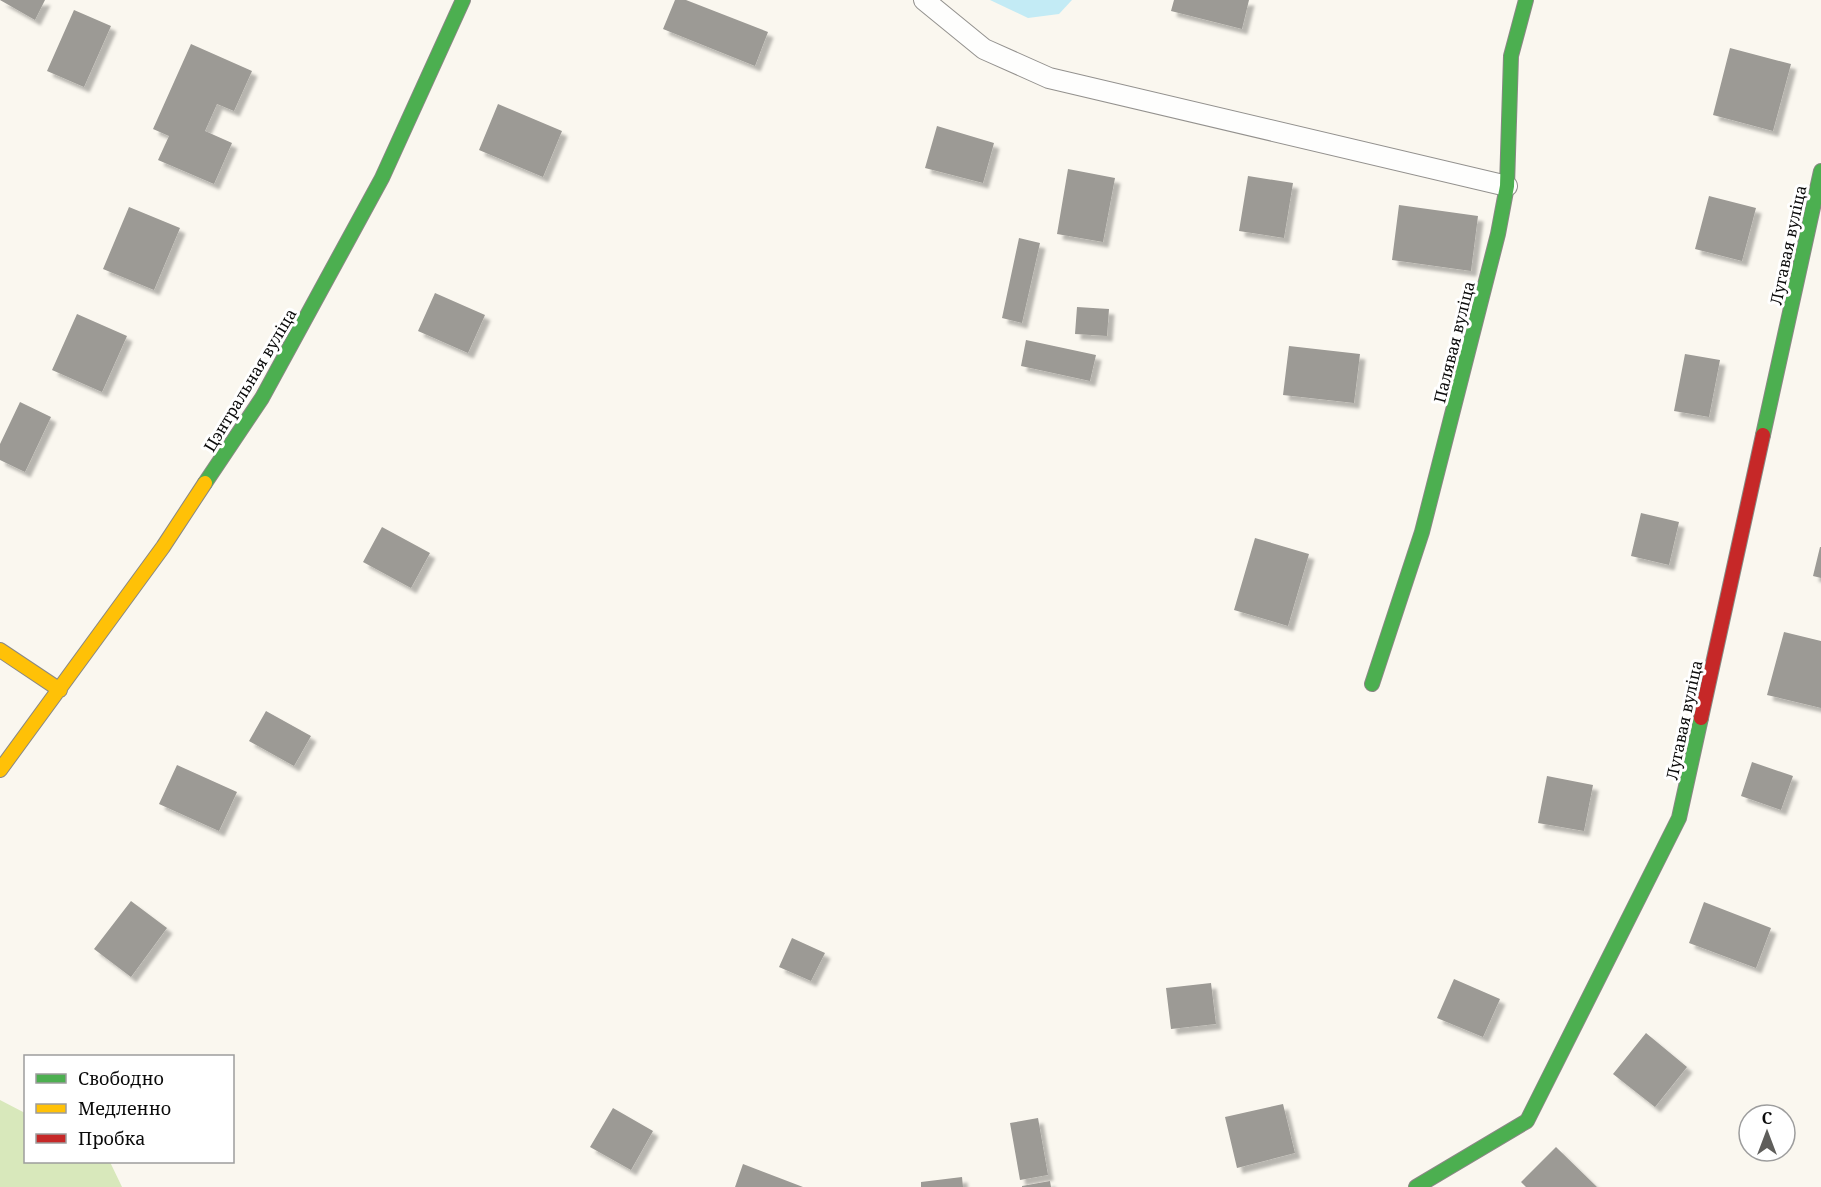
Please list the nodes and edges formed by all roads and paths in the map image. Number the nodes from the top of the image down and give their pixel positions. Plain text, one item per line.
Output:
1 (463, 0) edge
2 (924, 0) edge
3 (1526, 0) edge
4 (1821, 171) edge
5 (1507, 186) junction
6 (0, 650) edge
7 (1372, 684) dead end
8 (60, 690) junction
9 (0, 770) edge
10 (1416, 1187) edge

1 - 8 street, Цэнтральная вуліца
2 - 5 lane
3 - 5 street, Палявая вуліца
4 - 10 street, Лугавая вуліца
5 - 7 street, Палявая вуліца
6 - 8 street
8 - 9 street, Цэнтральная вуліца

